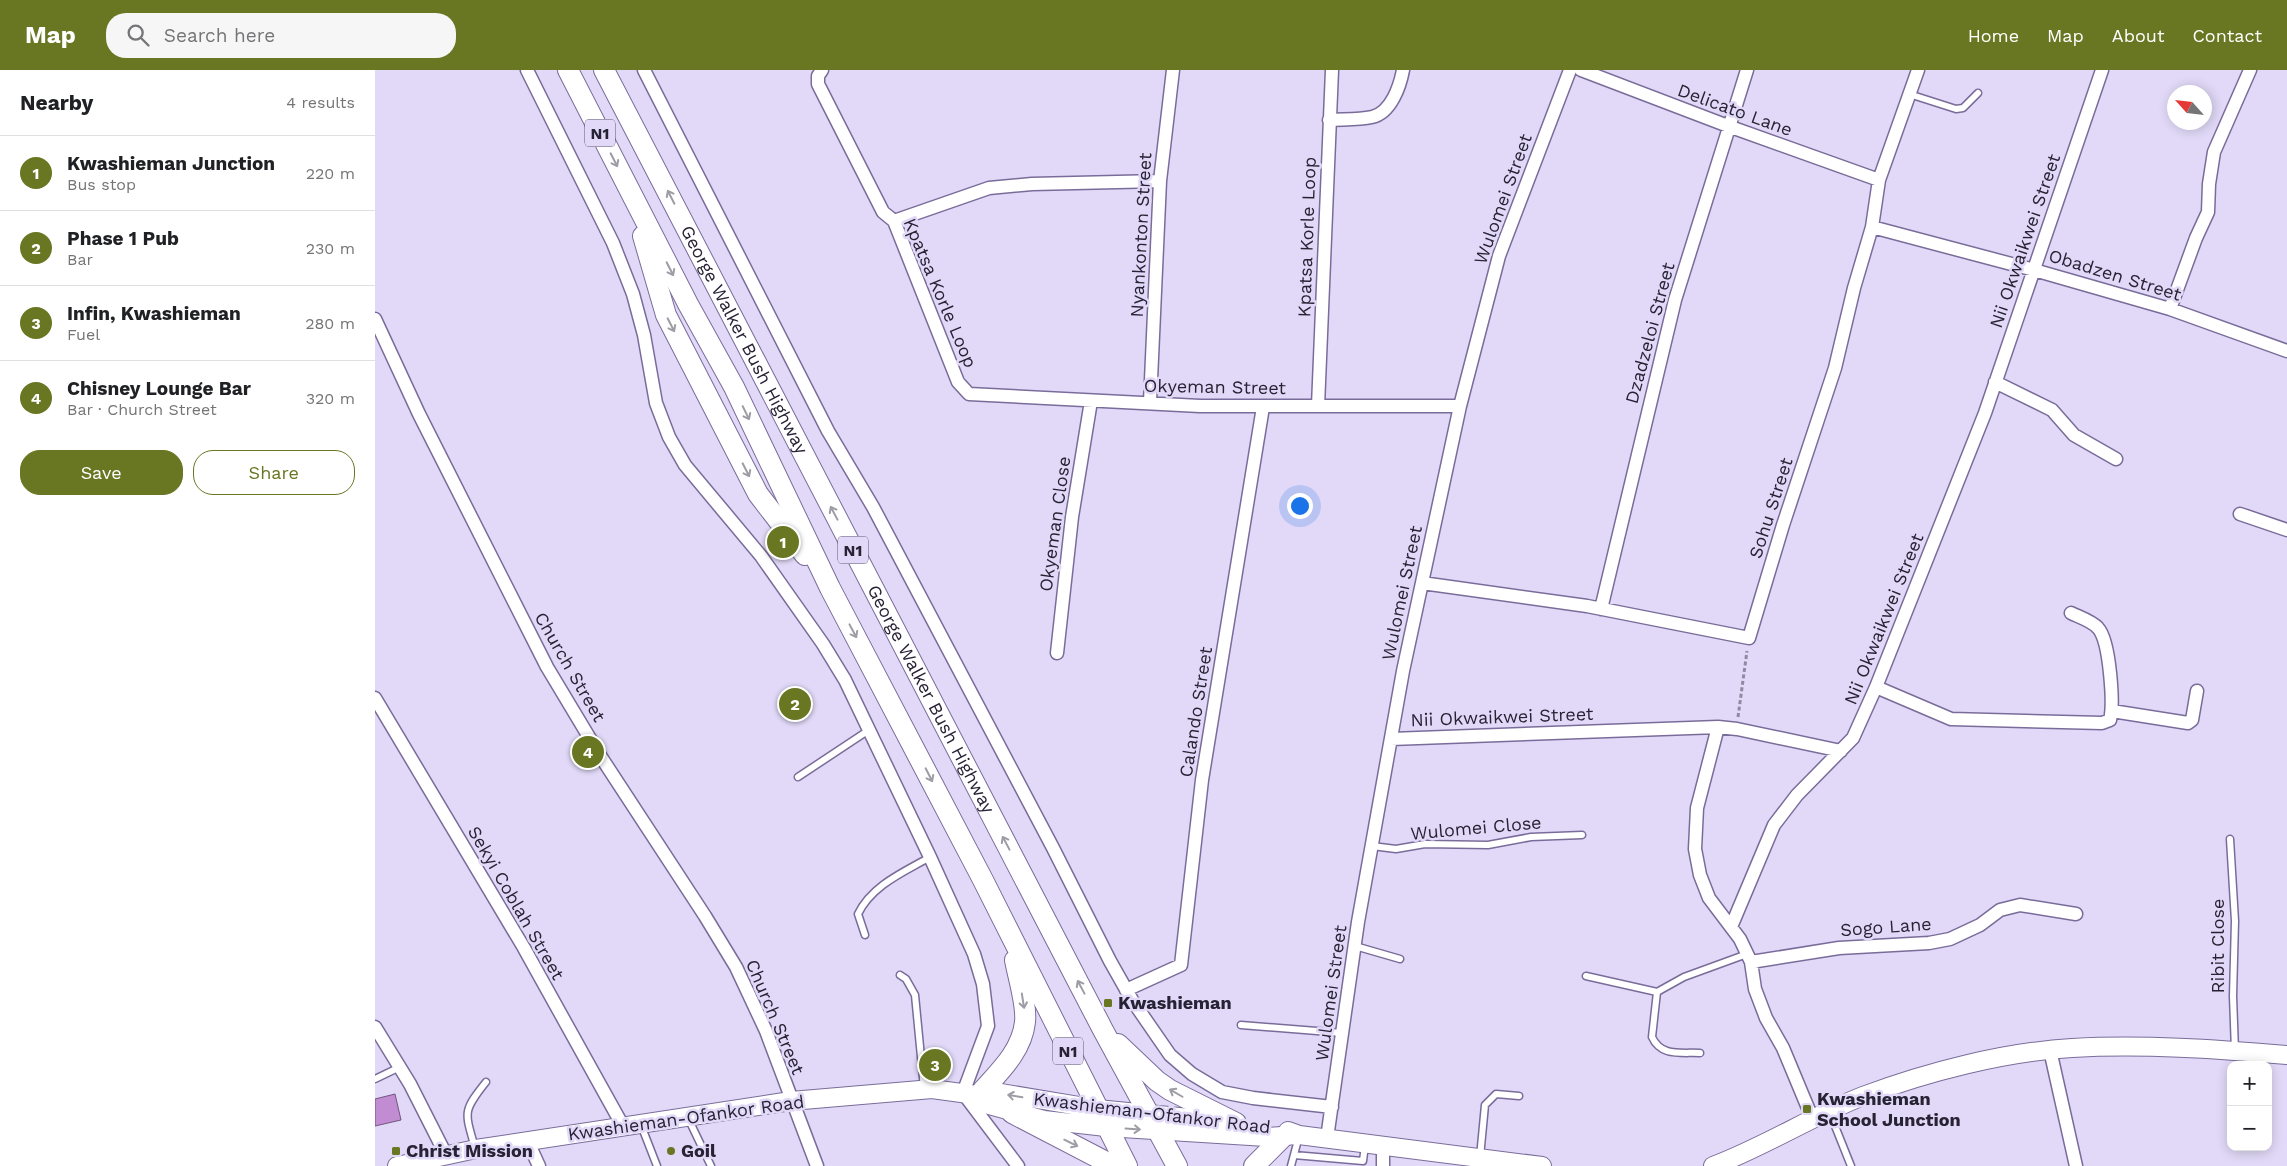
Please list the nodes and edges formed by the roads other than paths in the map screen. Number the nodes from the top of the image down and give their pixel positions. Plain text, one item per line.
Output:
1 (527, 70) edge
2 (568, 70) edge
3 (604, 70) edge
4 (644, 70) edge
5 (822, 70) edge
6 (1173, 70) edge
7 (1332, 70) edge
8 (1403, 70) edge
9 (1569, 70) edge
10 (1581, 70) edge
11 (1747, 70) edge
12 (1918, 70) edge
13 (2103, 70) edge
14 (2250, 70) edge
15 (1978, 92) dead end
16 (1909, 94) junction
17 (1329, 120) junction
18 (1729, 126) junction
19 (1879, 180) junction
20 (1160, 181) junction
21 (632, 195) junction
22 (894, 221) junction
23 (1872, 227) junction
24 (2034, 270) junction
25 (2170, 309) junction
26 (375, 319) edge
27 (2287, 350) edge
28 (1995, 382) junction
29 (969, 394) joint
30 (1091, 401) junction
31 (1150, 402) junction
32 (1263, 406) junction
33 (1318, 406) junction
34 (1461, 406) junction
35 (2116, 459) dead end
36 (2240, 514) dead end
37 (2287, 530) edge
38 (1422, 583) junction
39 (830, 588) junction
40 (1601, 609) junction
41 (2071, 613) dead end
42 (1057, 652) dead end
43 (1877, 687) junction
44 (2197, 690) dead end
45 (375, 698) edge
46 (2112, 711) junction
47 (1718, 727) junction
48 (869, 730) junction
49 (1391, 738) junction
50 (1841, 751) junction
51 (798, 777) dead end
52 (1582, 835) dead end
53 (2230, 839) dead end
54 (1372, 846) junction
55 (930, 857) junction
56 (2076, 914) dead end
57 (1731, 927) junction
58 (865, 935) dead end
59 (1011, 936) junction
60 (1355, 946) junction
61 (1749, 958) junction
62 (1400, 959) dead end
63 (901, 975) dead end
64 (1586, 976) dead end
65 (1126, 990) junction
66 (1657, 992) junction
67 (1241, 1025) dead end
68 (375, 1027) edge
69 (1103, 1030) junction
70 (1342, 1033) junction
71 (2050, 1050) junction
72 (2235, 1052) junction
73 (1700, 1053) dead end
74 (2287, 1055) edge
75 (400, 1067) junction
76 (375, 1079) edge
77 (486, 1082) dead end
78 (924, 1089) junction
79 (974, 1093) junction
80 (1519, 1096) dead end
81 (791, 1101) junction
82 (1332, 1106) junction
83 (1833, 1111) junction
84 (1012, 1112) junction
85 (688, 1118) junction
86 (1102, 1118) junction
87 (1813, 1120) junction
88 (1155, 1123) junction
89 (1236, 1123) junction
90 (633, 1126) junction
91 (1292, 1135) junction
92 (1327, 1138) junction
93 (528, 1142) junction
94 (1365, 1144) junction
95 (1383, 1144) junction
96 (475, 1149) junction
97 (446, 1155) junction
98 (1295, 1155) junction
99 (1480, 1158) junction
100 (1731, 1163) edge
101 (397, 1166) edge
102 (539, 1166) edge
103 (657, 1166) edge
104 (711, 1166) edge
105 (817, 1166) edge
106 (1018, 1166) edge
107 (1114, 1166) edge
108 (1127, 1166) edge
109 (1177, 1166) edge
110 (1254, 1166) edge
111 (1291, 1166) edge
112 (1383, 1166) edge
113 (1542, 1166) edge
114 (1713, 1166) edge
115 (1851, 1166) edge
116 (2076, 1166) edge

1 - 48 street
2 -> 21 highway, George Walker Bush Highway / N1
69 -> 3 highway, George Walker Bush Highway / N1
4 - 65 street
5 - 22 street, Kpatsa Korle Loop
6 - 20 street, Nyankonton Street
7 - 17 street, Kpatsa Korle Loop
8 - 17 street
9 - 34 street, Wulomei Street
10 - 18 street, Delicato Lane
11 - 18 street, Dzadzeloi Street
12 - 16 street, Sohu Street
13 - 24 street, Nii Okwaikwei Street
14 - 25 street
15 - 16 lane
16 - 19 street, Sohu Street
17 - 33 street, Kpatsa Korle Loop
18 - 19 street, Delicato Lane
18 - 40 street, Dzadzeloi Street
19 - 23 street, Sohu Street
20 - 22 street
20 - 31 street, Nyankonton Street
21 -> 39 highway, George Walker Bush Highway / N1
21 -> 39 highway
22 - 29 street, Kpatsa Korle Loop
23 - 24 street, Obadzen Street
23 - 40 street, Sohu Street
24 - 25 street, Obadzen Street
24 - 28 street, Nii Okwaikwei Street
25 - 27 street, Obadzen Street
26 - 81 street, Church Street
28 - 35 street
28 - 43 street, Nii Okwaikwei Street
29 - 30 street, Okyeman Street
30 - 31 street, Okyeman Street
30 - 42 street, Okyeman Close
31 - 32 street, Okyeman Street
32 - 33 street, Okyeman Street
32 - 65 street, Calando Street
33 - 34 street, Okyeman Street
34 - 38 street, Wulomei Street
36 - 37 street
38 - 40 street
38 - 49 street, Wulomei Street
39 -> 59 highway, George Walker Bush Highway / N1
41 - 46 street
43 - 46 street
43 - 50 street, Nii Okwaikwei Street
44 - 46 street
45 - 90 street, Sekyi Coblah Street
47 - 49 street, Nii Okwaikwei Street
47 - 50 street, Nii Okwaikwei Street
47 - 57 street
48 - 51 lane
48 - 55 street
49 - 54 street, Wulomei Street
50 - 57 street
52 - 54 lane, Wulomei Close
53 - 72 lane, Ribit Close
54 - 60 street, Wulomei Street
55 - 58 lane
55 - 79 street
56 - 61 street, Sogo Lane
57 - 61 street
59 -> 79 highway
59 - 86 highway, George Walker Bush Highway / N1
60 - 62 lane
60 - 70 street, Wulomei Street
61 - 66 lane, Sogo Lane
61 - 87 street
63 - 78 lane
64 - 66 lane
65 - 82 street
66 - 73 lane
67 - 70 lane
68 - 75 street
69 - 88 highway, George Walker Bush Highway / N1
89 -> 69 highway
70 - 82 street, Wulomei Street
71 - 72 main road
71 - 83 main road
71 - 116 street
72 - 74 main road
75 - 76 lane
75 - 97 street
77 - 96 lane
78 - 79 main road, Kwashieman-Ofankor Road
78 - 81 main road, Kwashieman-Ofankor Road
79 - 84 main road, Kwashieman-Ofankor Road
86 -> 79 main road, Kwashieman-Ofankor Road
79 - 106 street
80 - 99 lane
81 - 85 main road, Kwashieman-Ofankor Road
81 - 105 street, Church Street
82 - 92 street, Wulomei Street
83 - 87 main road
83 - 115 lane
84 - 86 main road, Kwashieman-Ofankor Road
84 -> 107 highway
85 - 90 main road, Kwashieman-Ofankor Road
85 - 104 lane
86 - 88 main road, Kwashieman-Ofankor Road
86 - 108 highway, George Walker Bush Highway / N1
87 - 100 main road
88 - 89 main road, Kwashieman-Ofankor Road
88 - 91 main road, Kwashieman-Ofankor Road
88 - 109 highway, George Walker Bush Highway / N1
89 - 91 main road, Kwashieman-Ofankor Road
90 - 93 main road, Kwashieman-Ofankor Road
90 - 103 lane
91 - 92 main road, Kwashieman-Ofankor Road
91 - 98 lane
91 - 110 highway
92 - 94 main road, Kwashieman-Ofankor Road
93 - 96 main road, Kwashieman-Ofankor Road
93 - 102 street
94 - 95 main road, Kwashieman-Ofankor Road
94 - 98 lane
95 - 99 main road, Kwashieman-Ofankor Road
95 - 112 street
96 - 97 main road, Kwashieman-Ofankor Road
97 - 101 main road, Kwashieman-Ofankor Road
98 - 111 lane
99 - 113 main road, Kwashieman-Ofankor Road
100 - 114 main road

